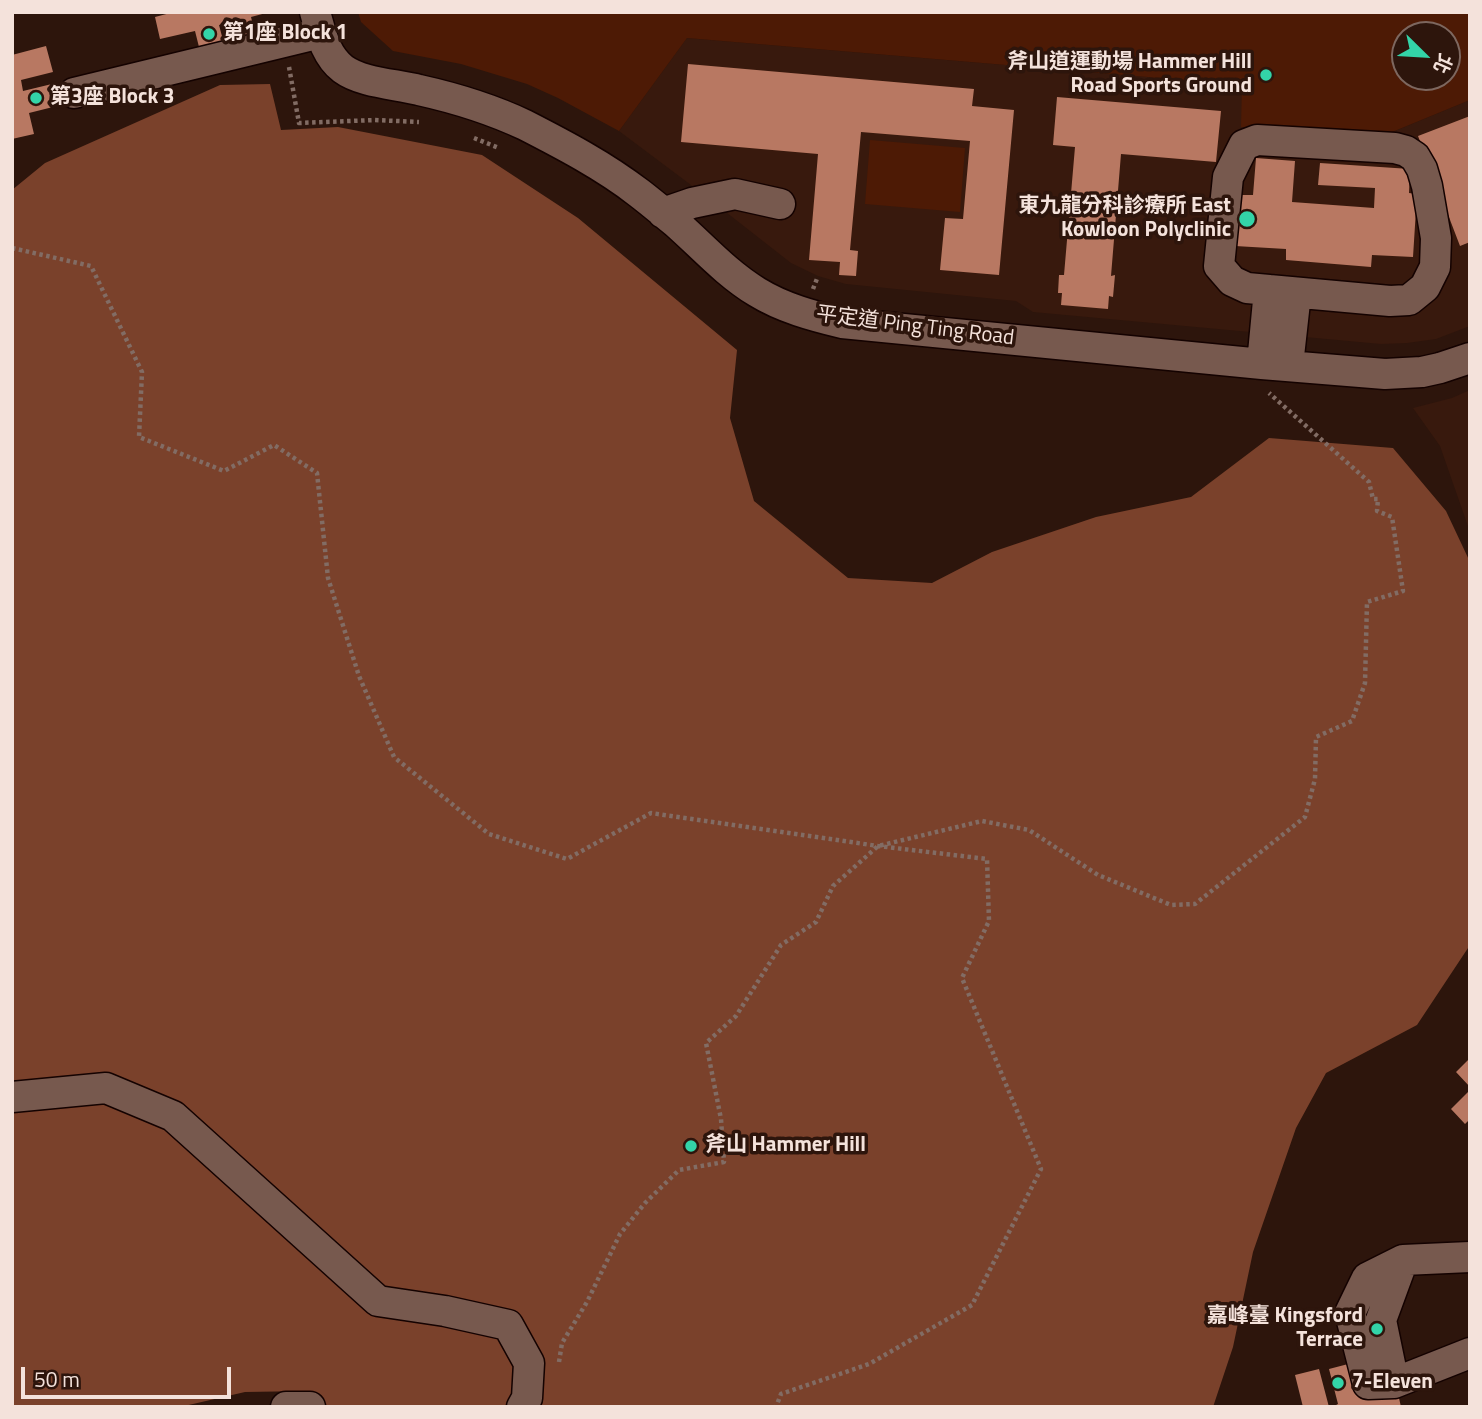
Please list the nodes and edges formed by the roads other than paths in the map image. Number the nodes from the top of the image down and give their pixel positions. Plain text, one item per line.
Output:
1 (318, 23) edge
2 (74, 93) dead end
3 (780, 204) dead end
4 (663, 213) junction
5 (1282, 291) junction
6 (1470, 358) edge
7 (1271, 372) junction
8 (12, 1097) edge
9 (1470, 1257) edge
10 (1470, 1353) edge
11 (286, 1407) edge
12 (310, 1407) edge
13 (522, 1407) edge

1 - 2 street
1 - 4 street, 平定道 Ping Ting Road
3 - 4 street
4 - 7 street, 平定道 Ping Ting Road
5 - 5 street
5 - 7 street
6 - 7 street, 平定道 Ping Ting Road
8 - 13 street
9 - 10 street
11 - 12 street

